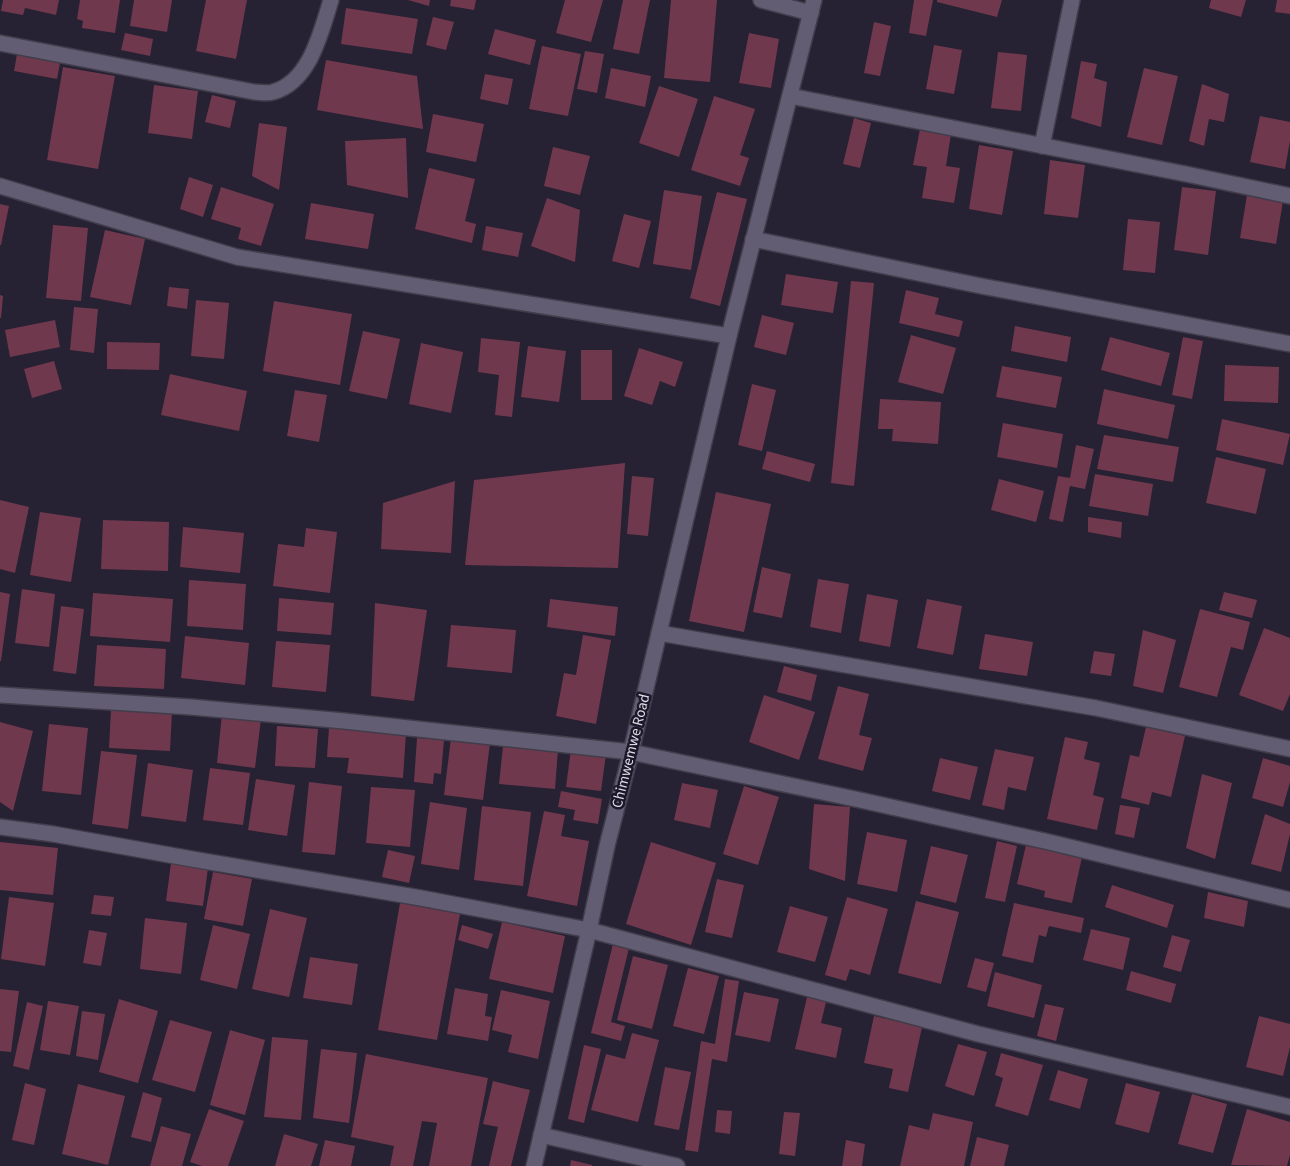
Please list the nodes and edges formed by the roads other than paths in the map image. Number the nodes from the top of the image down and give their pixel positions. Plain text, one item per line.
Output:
1 (331, 0) edge
2 (761, 0) edge
3 (1072, 0) edge
4 (812, 7) edge
5 (0, 43) edge
6 (790, 96) junction
7 (1042, 146) junction
8 (0, 186) edge
9 (1290, 196) edge
10 (754, 239) junction
11 (729, 336) junction
12 (1290, 344) edge
13 (659, 633) junction
14 (0, 695) edge
15 (1290, 749) edge
16 (631, 752) junction
17 (0, 827) edge
18 (1290, 900) edge
19 (589, 930) junction
20 (1290, 1107) edge
21 (541, 1136) junction
22 (534, 1166) edge
23 (676, 1166) edge

1 - 5 street
2 - 4 street
3 - 7 street
4 - 6 street, Chimwemwe Road
6 - 7 street
6 - 10 street, Chimwemwe Road
7 - 9 street
8 - 11 street
10 - 11 street, Chimwemwe Road
10 - 12 street
11 - 13 street, Chimwemwe Road
13 - 15 street
13 - 16 street, Chimwemwe Road
14 - 16 street
16 - 18 street
16 - 19 street, Chimwemwe Road
17 - 19 street
19 - 20 street
19 - 21 street, Chimwemwe Road
21 - 22 street, Chimwemwe Road
21 - 23 street

